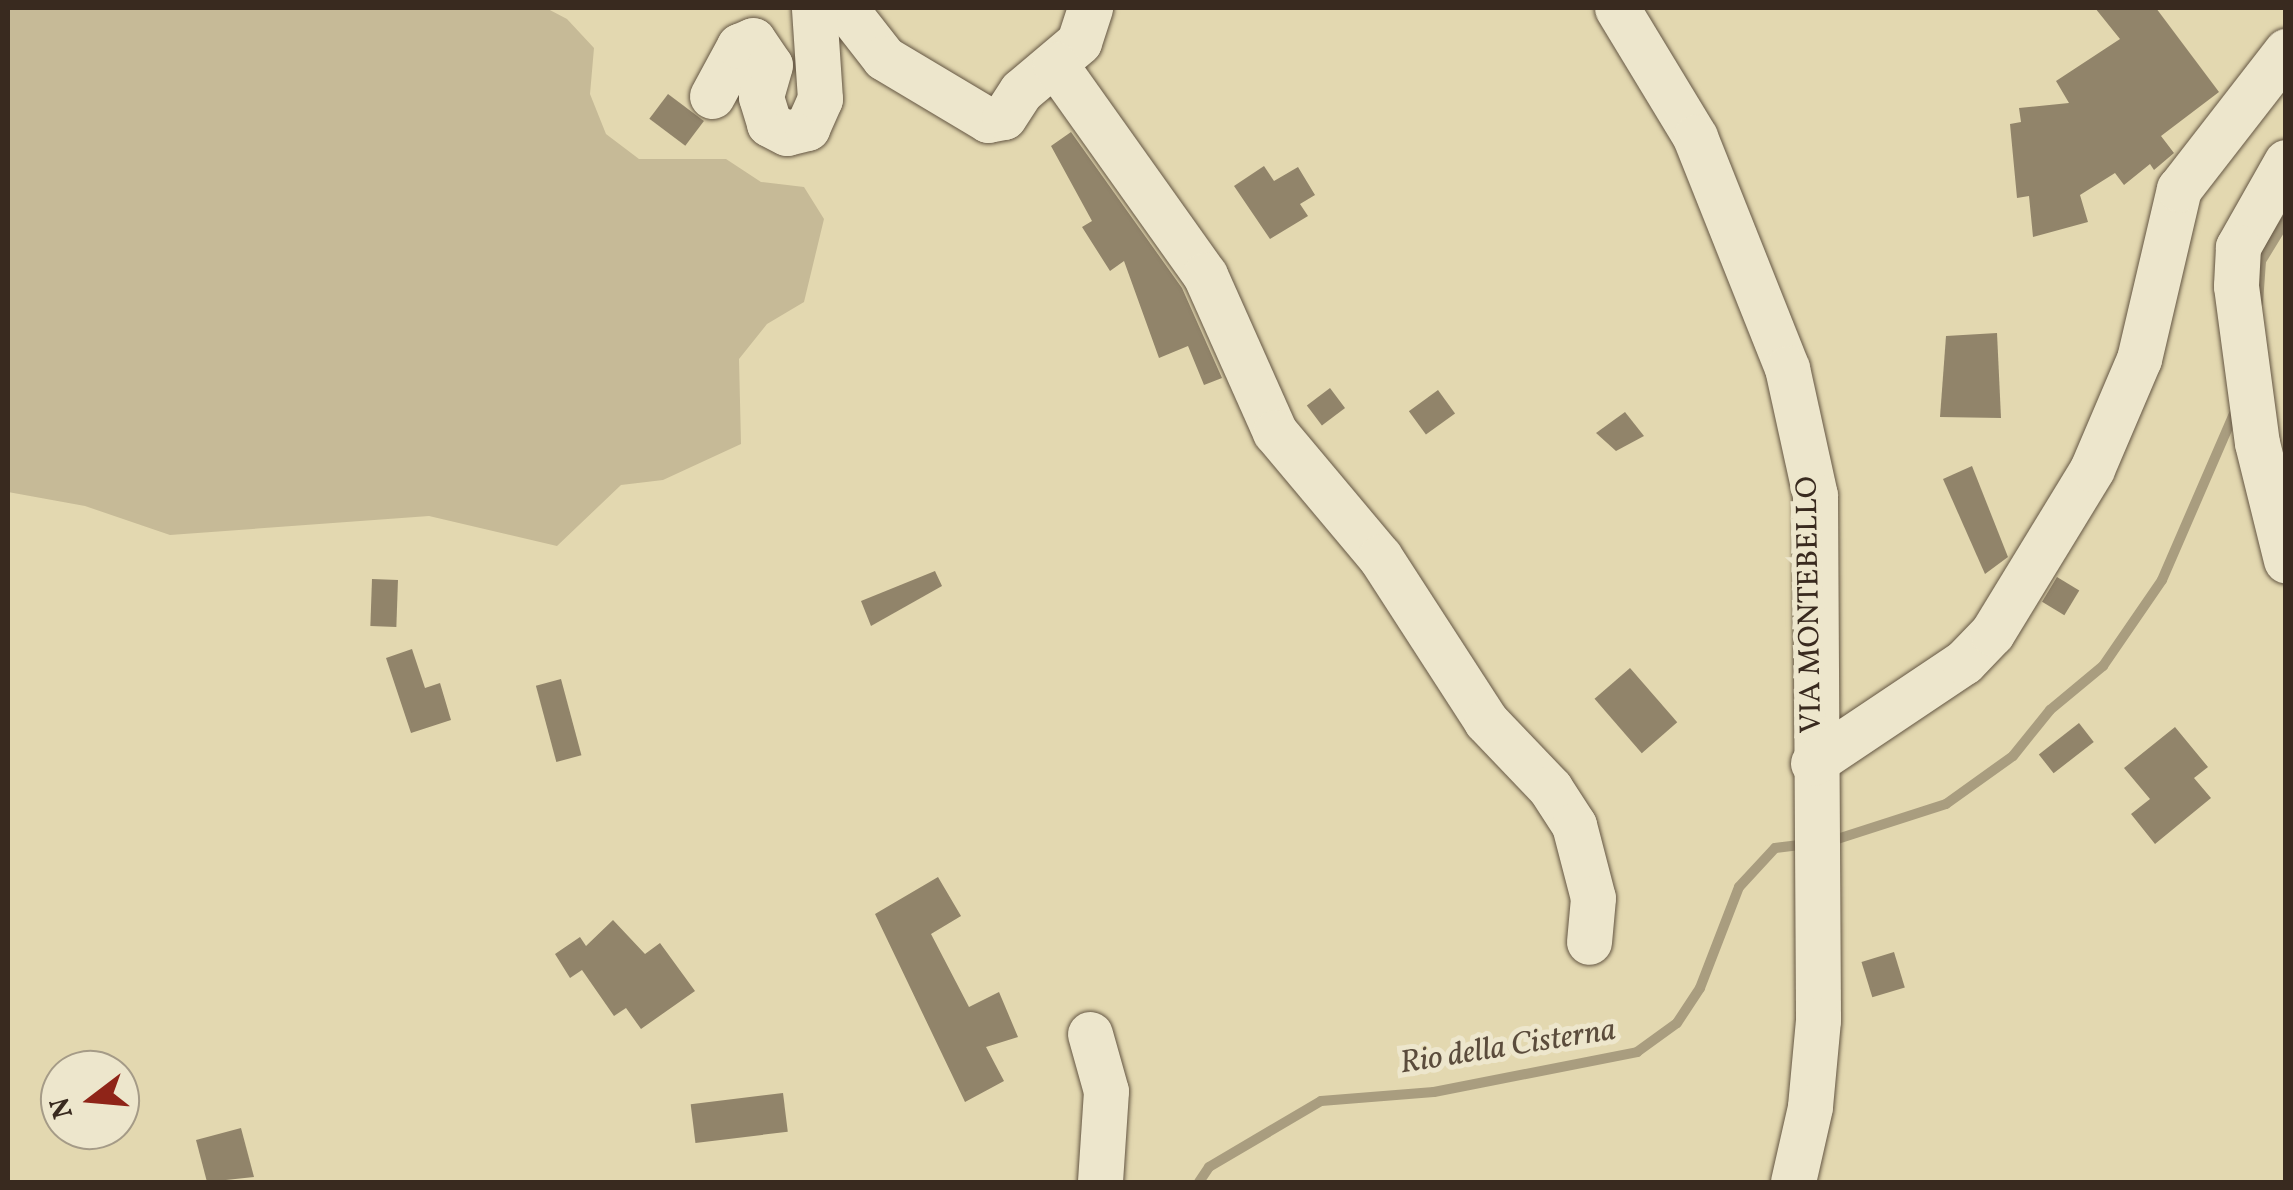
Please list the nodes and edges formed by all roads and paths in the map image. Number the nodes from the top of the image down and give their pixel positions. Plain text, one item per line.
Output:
1 (814, 8) edge
2 (845, 8) edge
3 (1090, 8) edge
4 (1617, 8) edge
5 (2286, 50) edge
6 (1055, 64) junction
7 (712, 96) dead end
8 (2286, 162) edge
9 (2286, 560) edge
10 (1814, 763) junction
11 (1589, 942) dead end
12 (1090, 1034) dead end
13 (1100, 1182) edge
14 (1792, 1182) edge

1 - 7 street
2 - 6 street
3 - 6 street
4 - 10 street, VIA MONTEBELLO
5 - 10 street
6 - 11 street
8 - 9 street
10 - 14 street, VIA MONTEBELLO
12 - 13 street

